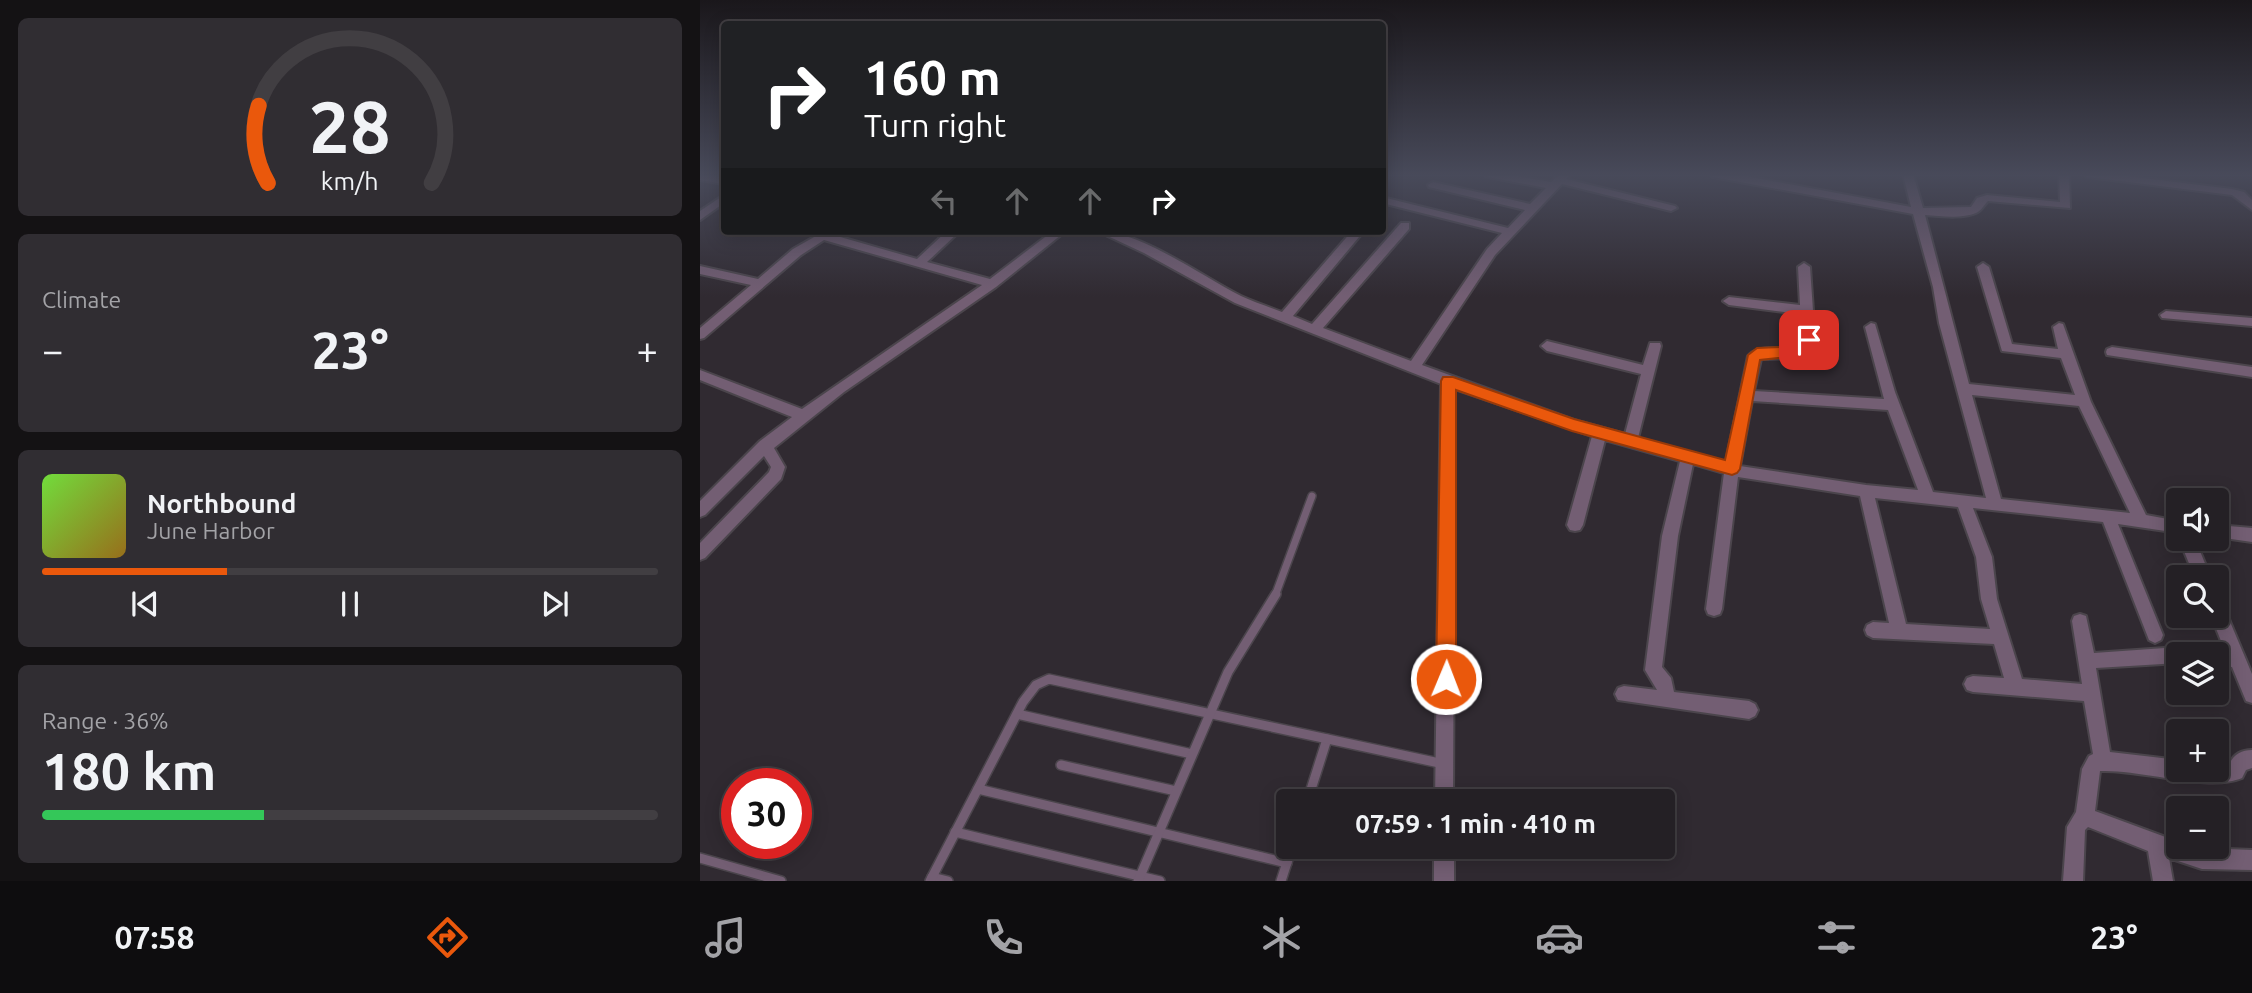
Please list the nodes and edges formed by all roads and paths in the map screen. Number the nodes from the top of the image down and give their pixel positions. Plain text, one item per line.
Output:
1 (1437, 215) edge
2 (1526, 215) edge
3 (1918, 215) edge
4 (1405, 226) dead end
5 (1511, 232) junction
6 (823, 235) edge
7 (828, 235) edge
8 (950, 235) edge
9 (1055, 235) edge
10 (1112, 235) edge
11 (1355, 235) edge
12 (919, 263) junction
13 (1804, 267) dead end
14 (1983, 267) dead end
15 (700, 270) edge
16 (760, 283) junction
17 (992, 285) junction
18 (1729, 301) dead end
19 (1807, 310) junction
20 (2166, 315) dead end
21 (1284, 318) junction
22 (2252, 322) edge
23 (1871, 327) dead end
24 (2059, 327) dead end
25 (1314, 330) junction
26 (700, 335) edge
27 (1547, 345) dead end
28 (1655, 346) dead end
29 (2112, 352) dead end
30 (2066, 354) junction
31 (1413, 368) junction
32 (1648, 371) junction
33 (2252, 372) edge
34 (700, 375) edge
35 (1448, 381) junction
36 (1965, 389) junction
37 (1746, 396) junction
38 (2084, 401) junction
39 (1893, 405) junction
40 (804, 416) junction
41 (1600, 433) junction
42 (1630, 441) junction
43 (765, 445) junction
44 (1688, 457) junction
45 (1732, 469) junction
46 (1866, 491) junction
47 (1312, 496) dead end
48 (1928, 498) junction
49 (1963, 502) junction
50 (1996, 506) junction
51 (700, 511) edge
52 (2108, 517) junction
53 (2141, 521) junction
54 (1575, 525) dead end
55 (2166, 525) edge
56 (2229, 532) edge
57 (2252, 535) edge
58 (700, 553) edge
59 (1714, 609) dead end
60 (2080, 621) dead end
61 (2225, 628) edge
62 (1874, 630) dead end
63 (1899, 631) junction
64 (2155, 635) dead end
65 (2001, 637) junction
66 (2166, 654) edge
67 (2229, 659) edge
68 (2239, 660) junction
69 (2087, 661) junction
70 (1973, 684) dead end
71 (2015, 685) junction
72 (2092, 692) junction
73 (1624, 694) dead end
74 (2252, 695) edge
75 (1666, 699) junction
76 (1749, 710) dead end
77 (1209, 713) junction
78 (1017, 714) junction
79 (1327, 740) junction
80 (1192, 754) junction
81 (2252, 759) edge
82 (2103, 762) junction
83 (1444, 764) junction
84 (1061, 765) dead end
85 (978, 789) junction
86 (1311, 789) edge
87 (1444, 789) edge
88 (1176, 791) junction
89 (2085, 816) junction
90 (955, 832) junction
91 (1159, 833) junction
92 (2157, 844) junction
93 (700, 858) edge
94 (1288, 859) edge
95 (1444, 859) edge
96 (2252, 860) edge
97 (1287, 863) junction
98 (931, 879) edge
99 (1139, 879) edge
100 (781, 881) edge
101 (948, 881) edge
102 (1160, 881) edge
103 (1281, 881) edge
104 (1444, 881) edge
105 (2073, 881) edge
106 (2162, 881) edge

1 - 5 street
2 - 5 street
3 - 36 street
4 - 25 street
5 - 31 street
6 - 16 street
7 - 12 street
8 - 12 street
9 - 17 street
10 - 21 street
11 - 21 street
12 - 17 street
13 - 19 street
14 - 30 street
15 - 16 street
16 - 26 street
17 - 40 street
18 - 19 street
19 - 37 street
20 - 22 street
21 - 25 street
23 - 39 street
24 - 30 street
25 - 31 street
27 - 32 street
28 - 32 street
29 - 33 street
30 - 38 street
31 - 35 street
32 - 42 street
34 - 40 street
35 - 41 street
35 - 83 street
36 - 38 street
36 - 50 street
37 - 39 street
37 - 45 street
38 - 53 street
39 - 48 street
40 - 43 street
41 - 42 street
41 - 54 street
42 - 44 street
43 - 51 street
43 - 58 street
44 - 45 street
44 - 75 street
45 - 46 street
45 - 59 street
46 - 48 street
46 - 63 street
47 - 77 lane
48 - 49 street
49 - 50 street
49 - 65 street
50 - 52 street
52 - 53 street
52 - 64 street
53 - 55 street
56 - 57 street
60 - 69 street
61 - 68 street
62 - 63 street
63 - 65 street
65 - 71 street
66 - 69 street
67 - 68 street
68 - 74 street
69 - 72 street
70 - 71 street
71 - 72 street
72 - 82 street
73 - 75 street
75 - 76 street
77 - 78 lane
77 - 79 lane
77 - 80 lane
78 - 80 lane
78 - 85 lane
79 - 83 lane
79 - 86 lane
80 - 88 lane
81 - 82 street
82 - 89 street
83 - 87 street
84 - 88 lane
85 - 90 lane
85 - 91 lane
88 - 91 lane
89 - 92 street
89 - 105 street
90 - 98 lane
90 - 99 lane
91 - 97 lane
91 - 99 lane
92 - 96 street
92 - 106 street
93 - 100 lane
94 - 97 lane
95 - 104 street
97 - 103 lane
98 - 101 lane
99 - 102 lane

